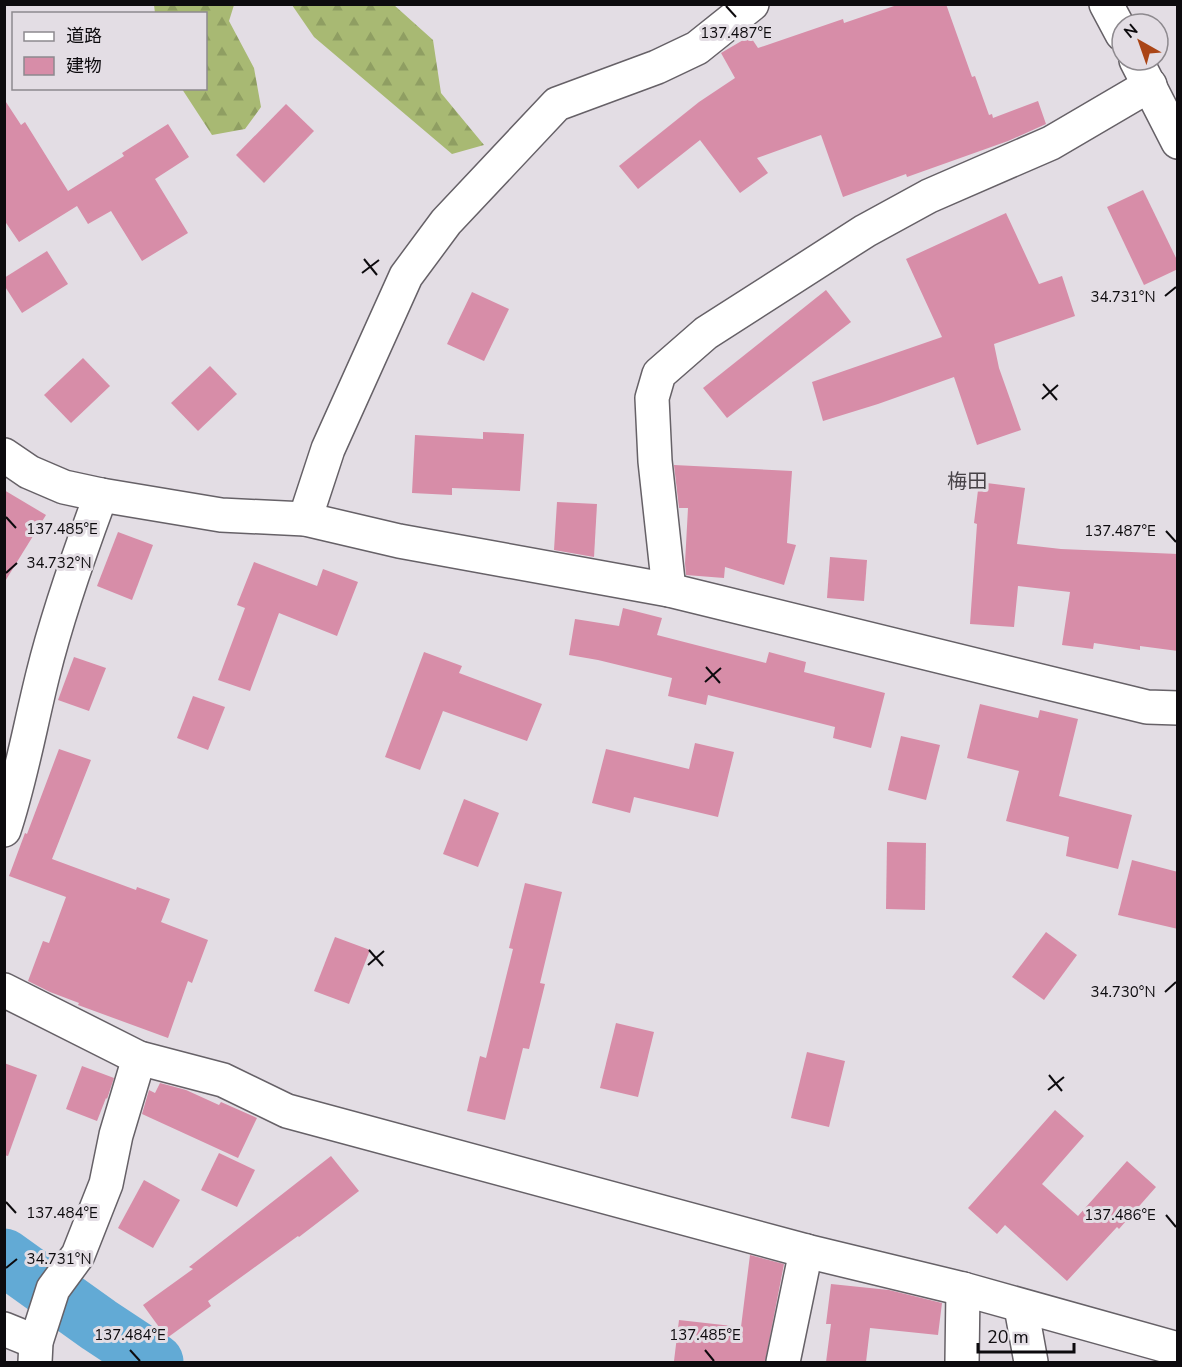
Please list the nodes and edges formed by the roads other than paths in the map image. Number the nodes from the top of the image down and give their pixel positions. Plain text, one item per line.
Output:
1 (752, 4) edge
2 (1143, 72) edge
3 (1178, 142) edge
4 (4, 455) edge
5 (102, 495) junction
6 (305, 519) junction
7 (669, 590) junction
8 (1178, 708) edge
9 (4, 830) edge
10 (4, 990) edge
11 (139, 1058) junction
12 (806, 1251) junction
13 (963, 1289) junction
14 (1021, 1307) junction
15 (4, 1329) edge
16 (1178, 1348) edge
17 (35, 1352) edge
18 (783, 1362) edge
19 (962, 1362) edge
20 (1031, 1362) edge

1 - 6 street
2 - 3 street
2 - 7 street
4 - 5 street
5 - 6 street
5 - 9 street
6 - 7 street
7 - 8 street
10 - 11 street
11 - 12 street
11 - 17 street
12 - 13 street
12 - 18 street
13 - 14 street
13 - 19 street
14 - 16 street
14 - 20 street
15 - 17 street

